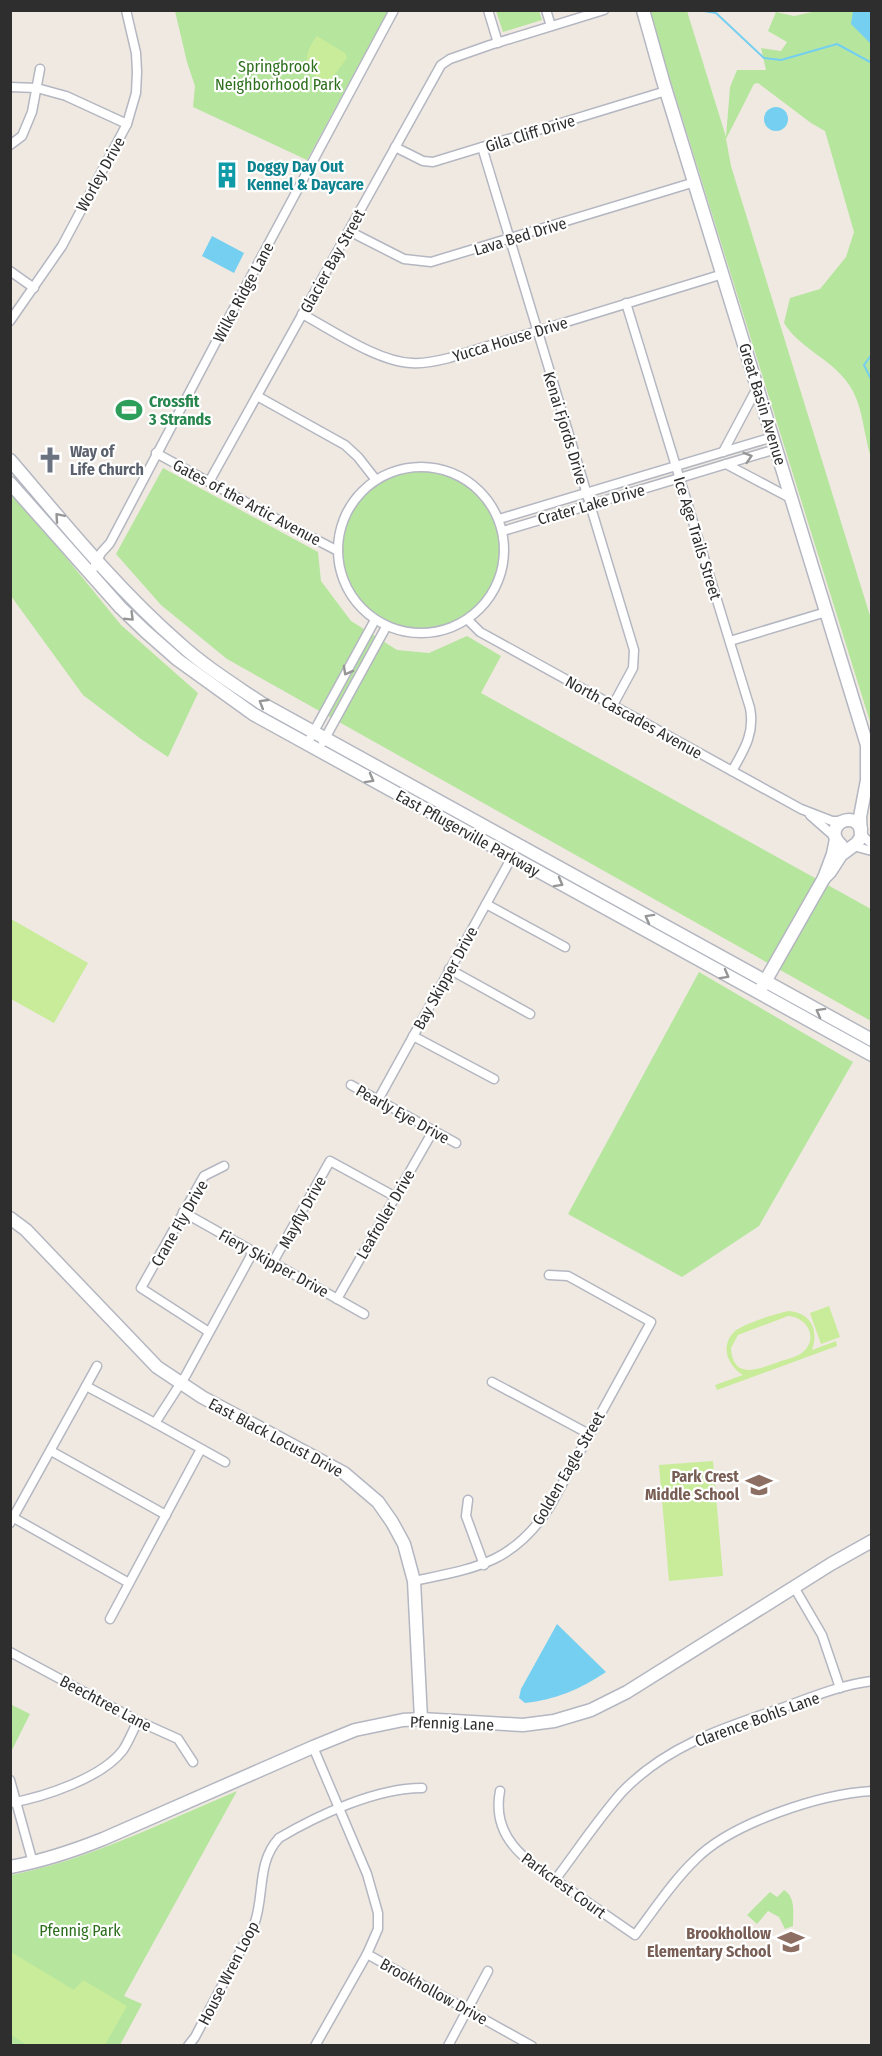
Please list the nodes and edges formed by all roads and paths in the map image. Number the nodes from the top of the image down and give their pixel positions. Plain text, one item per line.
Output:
1 (126, 10) edge
2 (394, 10) edge
3 (488, 10) edge
4 (546, 10) edge
5 (604, 10) edge
6 (643, 10) edge
7 (551, 26) junction
8 (498, 42) junction
9 (40, 69) dead end
10 (10, 87) edge
11 (37, 88) junction
12 (666, 91) junction
13 (127, 123) junction
14 (10, 145) edge
15 (395, 147) junction
16 (482, 147) junction
17 (695, 182) junction
18 (349, 231) junction
19 (509, 239) junction
20 (10, 271) edge
21 (723, 274) junction
22 (34, 288) junction
23 (626, 303) junction
24 (302, 314) junction
25 (10, 321) edge
26 (536, 331) junction
27 (758, 387) junction
28 (257, 396) junction
29 (775, 443) junction
30 (723, 452) junction
31 (156, 453) junction
32 (10, 460) edge
33 (726, 464) junction
34 (676, 467) junction
35 (680, 478) junction
36 (376, 480) junction
37 (209, 482) junction
38 (10, 483) edge
39 (586, 494) junction
40 (792, 500) junction
41 (590, 504) junction
42 (499, 519) junction
43 (503, 531) junction
44 (338, 550) junction
45 (97, 561) junction
46 (91, 573) junction
47 (826, 612) junction
48 (375, 620) junction
49 (468, 620) junction
50 (386, 627) junction
51 (730, 641) junction
52 (613, 705) junction
53 (314, 732) junction
54 (325, 738) junction
55 (307, 744) junction
56 (318, 750) junction
57 (732, 771) junction
58 (863, 800) junction
59 (802, 810) junction
60 (844, 820) junction
61 (861, 830) junction
62 (835, 838) junction
63 (872, 844) edge
64 (851, 846) junction
65 (872, 851) edge
66 (512, 857) junction
67 (824, 878) junction
68 (486, 904) junction
69 (565, 947) dead end
70 (449, 969) junction
71 (765, 981) junction
72 (758, 993) junction
73 (530, 1014) dead end
74 (413, 1036) junction
75 (872, 1040) edge
76 (872, 1055) edge
77 (494, 1079) dead end
78 (351, 1085) dead end
79 (378, 1100) junction
80 (433, 1131) junction
81 (456, 1143) dead end
82 (224, 1166) dead end
83 (394, 1197) junction
84 (183, 1212) junction
85 (10, 1218) edge
86 (254, 1252) junction
87 (273, 1262) junction
88 (549, 1275) dead end
89 (337, 1299) junction
90 (364, 1314) dead end
91 (209, 1332) junction
92 (97, 1366) dead end
93 (492, 1382) dead end
94 (181, 1384) junction
95 (87, 1386) junction
96 (155, 1423) junction
97 (589, 1434) junction
98 (201, 1449) junction
99 (51, 1451) junction
100 (225, 1462) dead end
101 (468, 1500) dead end
102 (166, 1515) junction
103 (12, 1520) edge
104 (872, 1541) edge
105 (484, 1565) junction
106 (414, 1581) junction
107 (129, 1583) junction
108 (794, 1587) junction
109 (110, 1619) dead end
110 (10, 1652) edge
111 (872, 1681) edge
112 (840, 1688) junction
113 (421, 1719) junction
114 (138, 1721) junction
115 (313, 1747) junction
116 (193, 1762) dead end
117 (10, 1780) edge
118 (422, 1788) dead end
119 (500, 1791) dead end
120 (872, 1791) edge
121 (14, 1803) edge
122 (339, 1808) junction
123 (33, 1863) junction
124 (10, 1867) edge
125 (555, 1880) junction
126 (367, 1953) junction
127 (488, 1971) dead end
128 (467, 2009) junction
129 (188, 2046) edge
130 (315, 2046) edge
131 (448, 2046) edge
132 (532, 2046) edge

1 - 13 street, Worley Drive
2 - 31 street, Wilke Ridge Lane
3 - 8 street
4 - 7 street
5 - 7 street, Glacier Bay Street
6 - 12 street, Great Basin Avenue
7 - 8 street, Glacier Bay Street
8 - 15 street, Glacier Bay Street
9 - 11 street
10 - 11 street
11 - 13 street
11 - 14 street
12 - 16 street, Gila Cliff Drive
12 - 17 street, Great Basin Avenue
13 - 22 street, Worley Drive
15 - 16 street, Gila Cliff Drive
15 - 18 street, Glacier Bay Street
16 - 19 street, Kenai Fjords Drive
17 - 19 street, Lava Bed Drive
17 - 21 street, Great Basin Avenue
18 - 19 street, Lava Bed Drive
18 - 24 street, Glacier Bay Street
19 - 26 street, Kenai Fjords Drive
20 - 22 street
21 - 23 street, Yucca House Drive
21 - 27 street, Great Basin Avenue
22 - 25 street, Worley Drive
23 - 26 street, Yucca House Drive
23 - 34 street, Ice Age Trails Street
24 - 26 street, Yucca House Drive
24 - 28 street, Glacier Bay Street
26 - 39 street, Kenai Fjords Drive
27 - 29 street, Great Basin Avenue
27 - 30 street
28 - 36 street
28 - 37 street, Glacier Bay Street
29 - 30 street, Crater Lake Drive
33 -> 29 street, Crater Lake Drive
29 - 40 street, Great Basin Avenue
30 - 34 street, Crater Lake Drive
31 - 37 street, Gates of the Artic Avenue
31 - 45 street, Wilke Ridge Lane
45 -> 32 street, East Pflugerville Parkway
33 - 35 street, Crater Lake Drive
33 - 40 street
34 - 35 street, Ice Age Trails Street
34 - 39 street, Crater Lake Drive
35 - 41 street, Crater Lake Drive
35 - 51 street, Ice Age Trails Street
36 - 42 street
36 - 44 street
37 - 44 street, Gates of the Artic Avenue
38 - 46 street, East Pflugerville Parkway
39 - 41 street, Kenai Fjords Drive
39 - 42 street, Crater Lake Drive
40 - 47 street, Great Basin Avenue
41 - 43 street, Crater Lake Drive
41 - 52 street, Kenai Fjords Drive
42 - 43 street
43 - 49 street
44 - 48 street
45 - 46 street, Wilke Ridge Lane
53 -> 45 street, East Pflugerville Parkway
46 -> 55 street, East Pflugerville Parkway
47 - 51 street
47 - 58 street, Great Basin Avenue
48 - 50 street
48 -> 53 street
49 - 50 street
49 - 52 street, North Cascades Avenue
50 - 54 street
51 - 57 street, Ice Age Trails Street
52 - 57 street, North Cascades Avenue
53 - 54 street, East Pflugerville Parkway
53 - 55 street
54 - 56 street
71 -> 54 street, East Pflugerville Parkway
55 - 56 street, East Pflugerville Parkway
56 -> 66 street, East Pflugerville Parkway
57 - 59 street, North Cascades Avenue
58 - 60 street
58 - 61 street, Great Basin Avenue
59 - 60 street, North Cascades Avenue
59 - 62 street, North Cascades Avenue
60 - 61 street
60 - 62 street
61 - 63 street
61 - 64 street
62 - 64 street
62 - 67 street
64 - 65 street
64 - 67 street
66 - 68 street, Bay Skipper Drive
66 -> 72 street, East Pflugerville Parkway
67 - 71 street
68 - 69 street
68 - 70 street, Bay Skipper Drive
70 - 73 street
70 - 74 street, Bay Skipper Drive
71 - 72 street
75 -> 71 street, East Pflugerville Parkway
72 - 76 street, East Pflugerville Parkway
74 - 77 street
74 - 79 street, Bay Skipper Drive
78 - 79 street, Pearly Eye Drive
79 - 80 street, Pearly Eye Drive
80 - 81 street, Pearly Eye Drive
80 - 83 street, Leafroller Drive
82 - 84 street, Crane Fly Drive
83 - 87 street, Mayfly Drive
83 - 89 street, Leafroller Drive
84 - 86 street, Fiery Skipper Drive
84 - 91 street, Crane Fly Drive
85 - 94 street, East Black Locust Drive
86 - 87 street, Fiery Skipper Drive
86 - 91 street
87 - 89 street, Fiery Skipper Drive
88 - 97 street, Golden Eagle Street
89 - 90 street, Fiery Skipper Drive
91 - 94 street
92 - 95 street
93 - 97 street
94 - 96 street
94 - 106 street, East Black Locust Drive
95 - 96 street
95 - 99 street
96 - 98 street
97 - 105 street, Golden Eagle Street
98 - 100 street
98 - 102 street
99 - 102 street
99 - 103 street
101 - 105 street
102 - 107 street
103 - 107 street
104 - 108 street, Pfennig Lane
105 - 106 street, Golden Eagle Street
106 - 113 street, East Black Locust Drive
107 - 109 street
108 - 112 street
108 - 113 street, Pfennig Lane
110 - 114 street, Beechtree Lane
111 - 112 street, Clarence Bohls Lane
112 - 125 street, Clarence Bohls Lane
113 - 115 street, Pfennig Lane
114 - 116 street, Beechtree Lane
114 - 121 street
115 - 122 street
115 - 123 street, Pfennig Lane
117 - 121 street
118 - 122 street, House Wren Loop
119 - 125 street, Parkcrest Court
120 - 125 street, Parkcrest Court
121 - 123 street
122 - 126 street
122 - 129 street, House Wren Loop
123 - 124 street, Pfennig Lane
126 - 128 street, Brookhollow Drive
126 - 130 street
127 - 128 street
128 - 131 street
128 - 132 street, Brookhollow Drive

